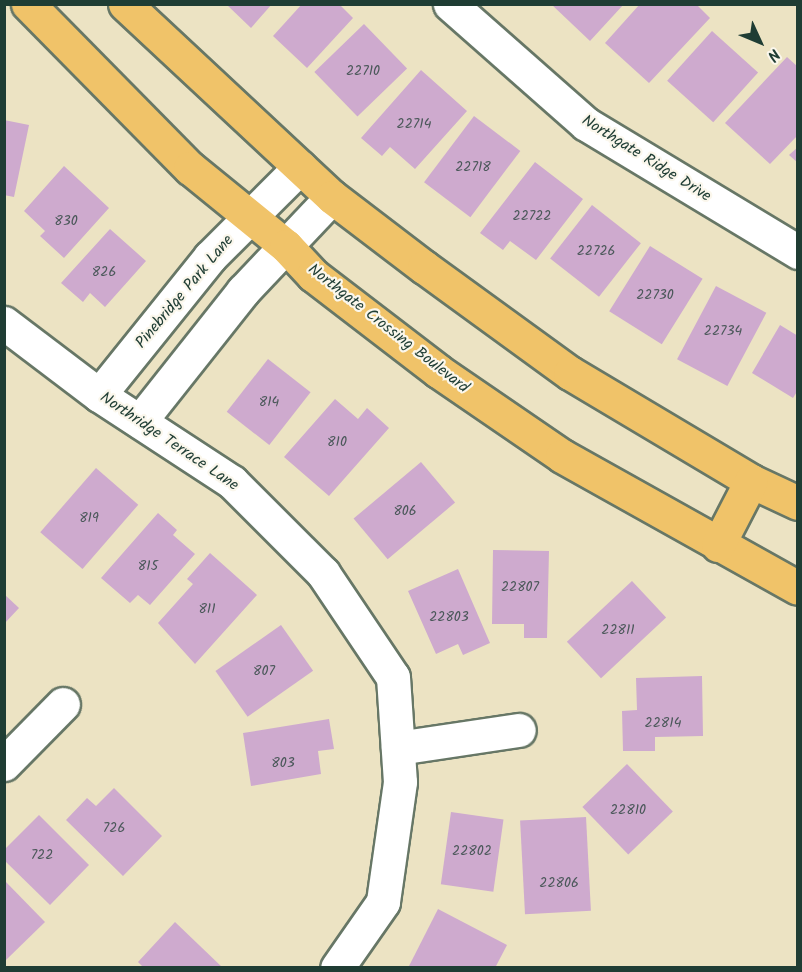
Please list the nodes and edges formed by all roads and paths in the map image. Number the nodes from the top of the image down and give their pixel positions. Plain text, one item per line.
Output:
1 (28, 4) edge
2 (125, 4) edge
3 (450, 4) edge
4 (300, 167) junction
5 (332, 197) junction
6 (250, 217) junction
7 (286, 246) junction
8 (798, 252) edge
9 (4, 323) edge
10 (99, 395) junction
11 (140, 421) junction
12 (751, 481) junction
13 (798, 504) edge
14 (718, 545) junction
15 (798, 588) edge
16 (63, 704) dead end
17 (519, 730) dead end
18 (398, 748) junction
19 (4, 764) edge
20 (337, 968) edge

1 - 6 main road, Northgate Crossing Boulevard
2 - 4 main road
3 - 8 street, Northgate Ridge Drive
4 - 5 main road
4 - 6 street, Pinebridge Park Lane
5 - 7 street
5 - 12 main road
6 - 7 main road, Northgate Crossing Boulevard
6 - 10 street, Pinebridge Park Lane
7 - 11 street
7 - 14 main road, Northgate Crossing Boulevard
9 - 10 street, Northridge Terrace Lane
10 - 11 street, Northridge Terrace Lane
11 - 18 street, Northridge Terrace Lane
12 - 13 main road
12 - 14 main road
14 - 15 main road, Northgate Crossing Boulevard
16 - 19 street
17 - 18 street
18 - 20 street, Northridge Terrace Lane

